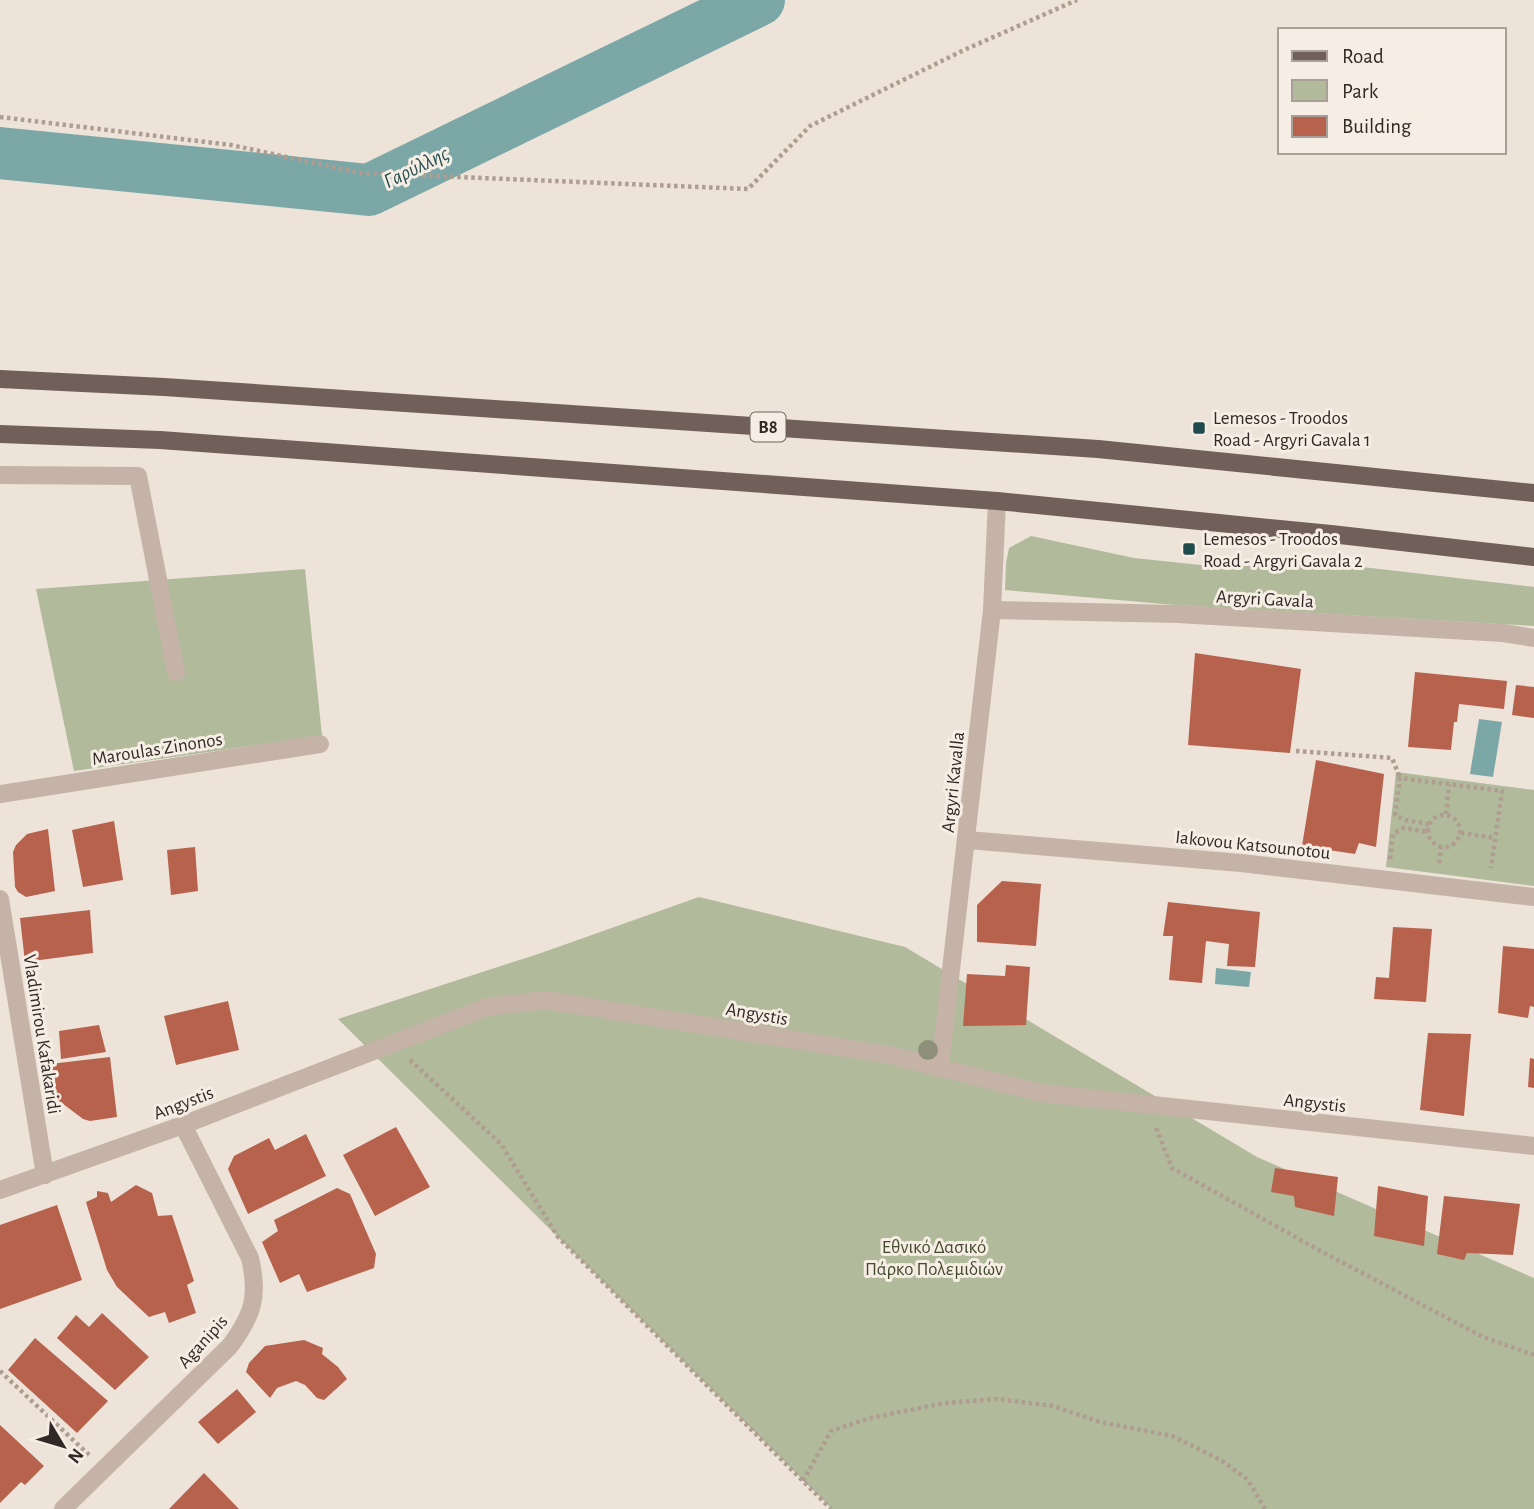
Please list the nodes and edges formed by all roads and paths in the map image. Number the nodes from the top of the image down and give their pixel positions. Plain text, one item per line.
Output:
1 (1077, 0) edge
2 (0, 117) edge
3 (0, 379) edge
4 (0, 434) edge
5 (0, 475) edge
6 (1534, 493) edge
7 (997, 501) junction
8 (1534, 557) edge
9 (992, 610) junction
10 (1534, 638) edge
11 (176, 672) dead end
12 (320, 744) dead end
13 (1296, 751) dead end
14 (1400, 778) junction
15 (1449, 784) junction
16 (0, 794) edge
17 (1446, 814) junction
18 (1405, 820) junction
19 (1429, 824) junction
20 (1404, 828) junction
21 (1428, 832) junction
22 (1461, 833) junction
23 (1495, 838) junction
24 (967, 841) junction
25 (1441, 847) junction
26 (1390, 863) dead end
27 (1438, 868) dead end
28 (1489, 876) dead end
29 (1534, 897) edge
30 (0, 900) edge
31 (392, 1043) junction
32 (940, 1066) junction
33 (1146, 1105) junction
34 (183, 1125) junction
35 (1534, 1146) edge
36 (45, 1175) junction
37 (0, 1190) edge
38 (1534, 1355) edge
39 (0, 1371) edge
40 (104, 1469) junction
41 (803, 1481) junction
42 (63, 1509) edge
43 (831, 1509) edge
44 (1265, 1509) edge

1 - 2 path
3 - 6 main road, B8
4 - 7 main road
5 - 11 street
7 - 8 main road
7 - 9 street, Argyri Kavalla
9 - 10 street, Argyri Gavala
9 - 24 street, Argyri Kavalla
12 - 16 street, Maroulas Zinonos
13 - 14 path
14 - 15 path
14 - 18 path
15 - 17 path
15 - 23 path
17 - 19 path
17 - 22 path
18 - 19 path
18 - 20 path
19 - 21 path
20 - 21 path
20 - 26 path
21 - 25 path
22 - 23 path
22 - 25 path
23 - 28 path
24 - 29 street, Iakovou Katsounotou
24 - 32 street, Argyri Kavalla
25 - 27 path
30 - 36 street, Vladimirou Kafakaridi
31 - 32 street, Angystis
31 - 34 street, Angystis
31 - 41 path
32 - 33 street, Angystis
33 - 35 street, Angystis
33 - 38 path
34 - 36 street, Angystis
34 - 40 street, Aganipis
36 - 37 street, Angystis
39 - 40 path
40 - 42 street, Aganipis
41 - 43 path
41 - 44 path

